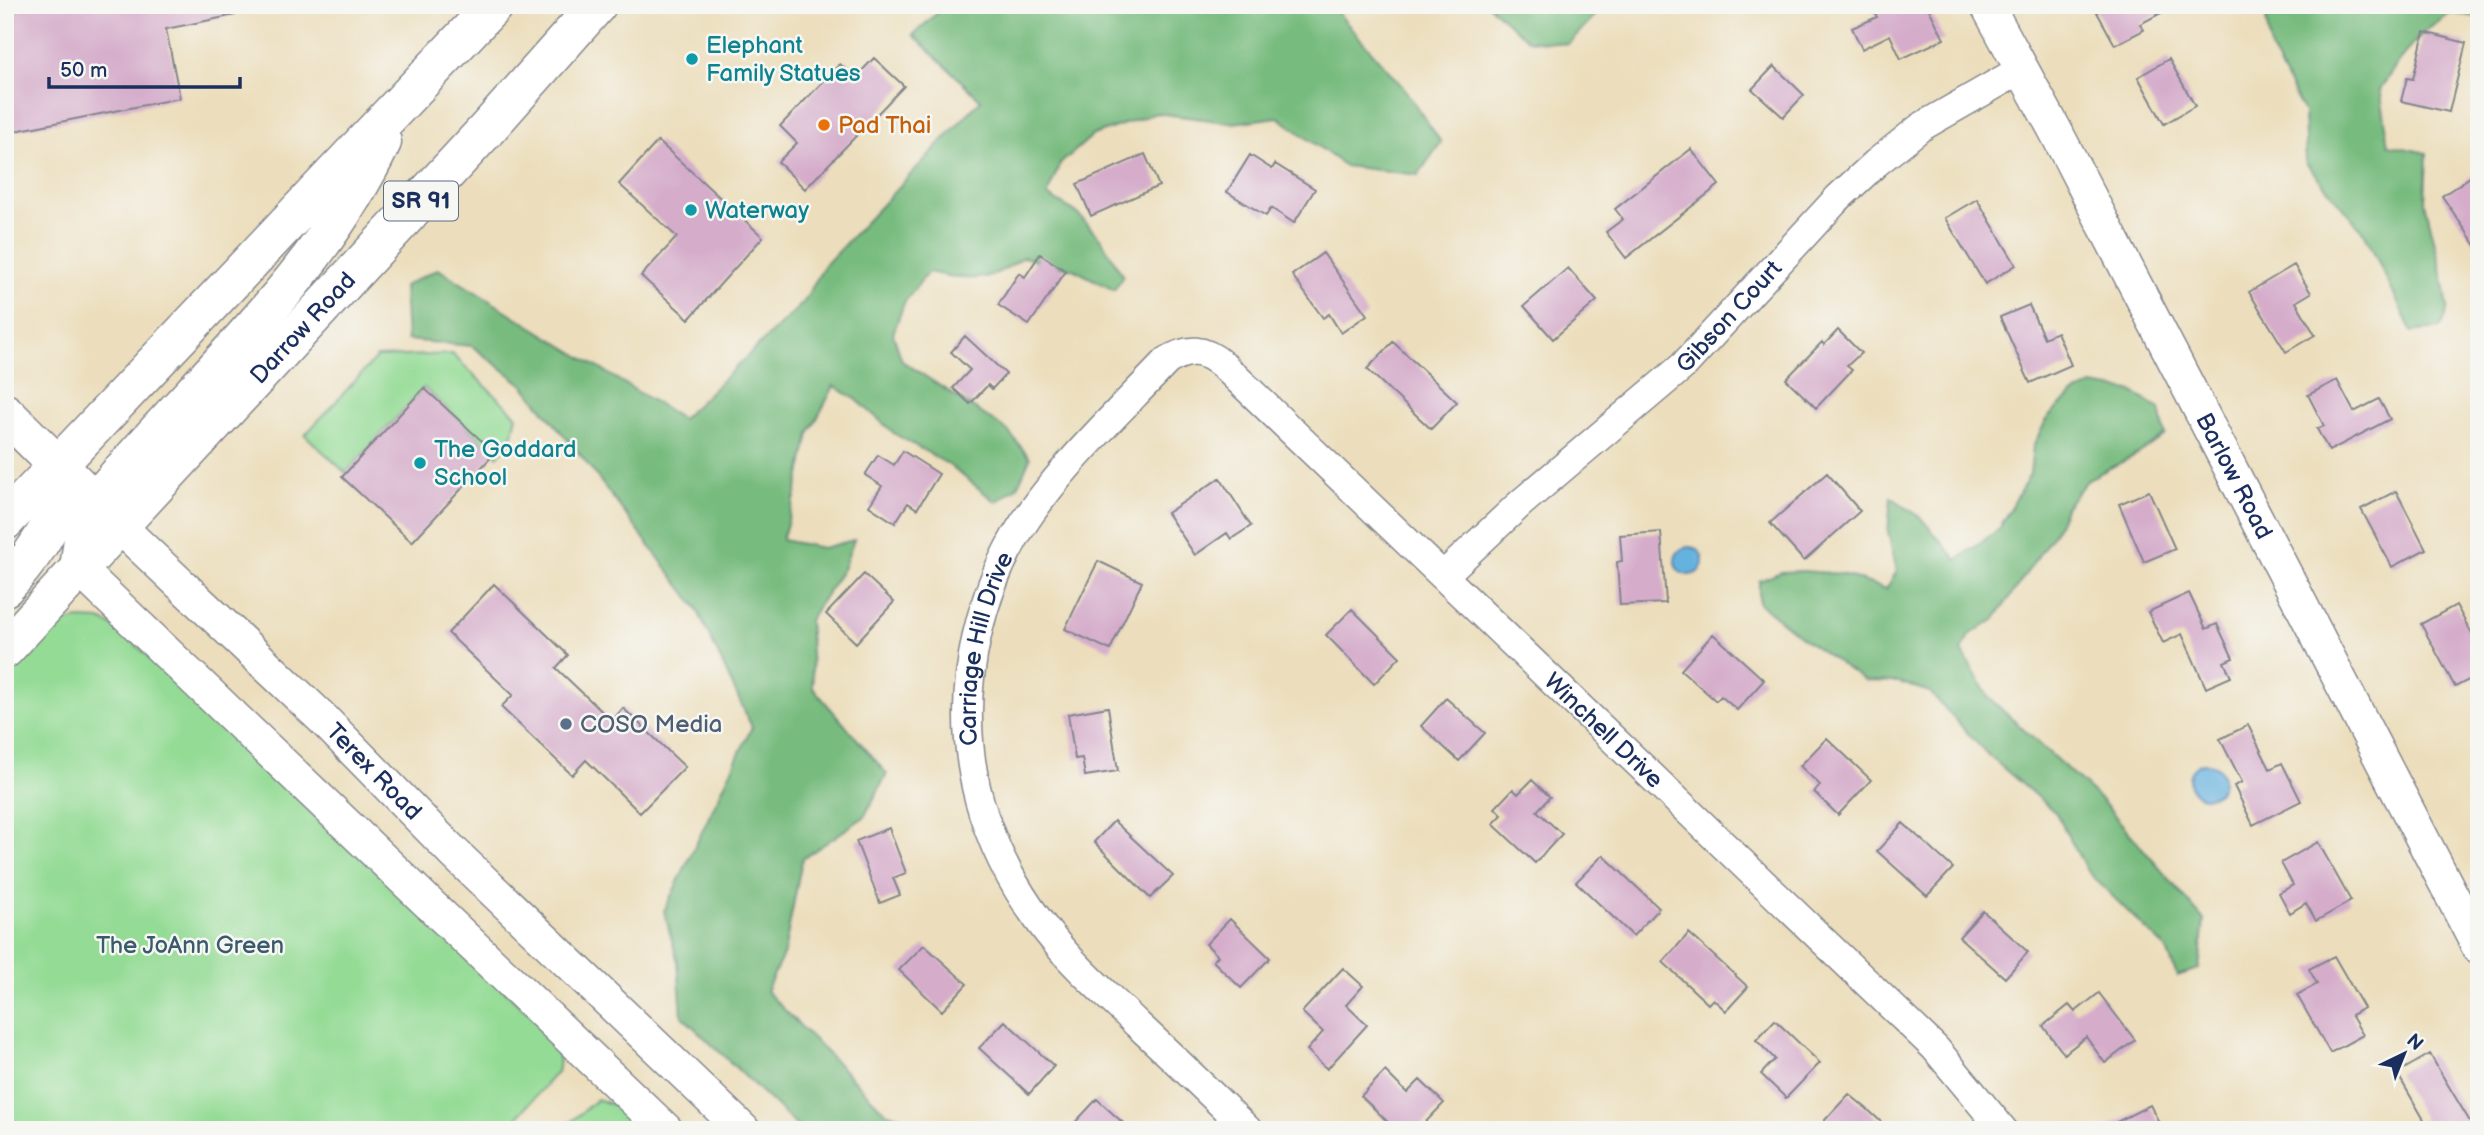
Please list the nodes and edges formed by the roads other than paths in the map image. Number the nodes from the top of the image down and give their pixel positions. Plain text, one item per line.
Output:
1 (494, 5) edge
2 (597, 5) edge
3 (1987, 5) edge
4 (2022, 69) junction
5 (400, 105) junction
6 (366, 177) junction
7 (408, 215) junction
8 (1192, 350) joint
9 (5, 413) edge
10 (58, 464) junction
11 (9, 509) edge
12 (107, 514) junction
13 (44, 537) junction
14 (79, 569) junction
15 (1444, 575) junction
16 (5, 587) edge
17 (5, 649) edge
18 (2479, 948) edge
19 (626, 1018) junction
20 (589, 1057) junction
21 (666, 1130) edge
22 (743, 1130) edge
23 (1248, 1130) edge
24 (2003, 1130) edge

1 - 5 main road
2 - 7 main road, Darrow Road / SR 91
3 - 4 street, Barlow Road
4 - 15 street, Gibson Court
4 - 18 street, Barlow Road
5 - 6 main road
5 - 10 main road
6 - 7 main road
6 - 12 main road
7 - 12 main road, Darrow Road / SR 91
8 - 15 street, Winchell Drive
8 - 23 street, Carriage Hill Drive
9 - 10 main road, Terex Road
10 - 11 main road
10 - 12 main road, Terex Road
10 - 13 main road
11 - 13 main road
12 - 14 main road, Darrow Road / SR 91
12 - 19 street, Terex Road
13 - 14 main road
13 - 16 main road
14 - 17 main road, Darrow Road / SR 91
14 - 20 street
15 - 24 street, Winchell Drive
19 - 20 street
19 - 22 street, Terex Road
20 - 21 street

